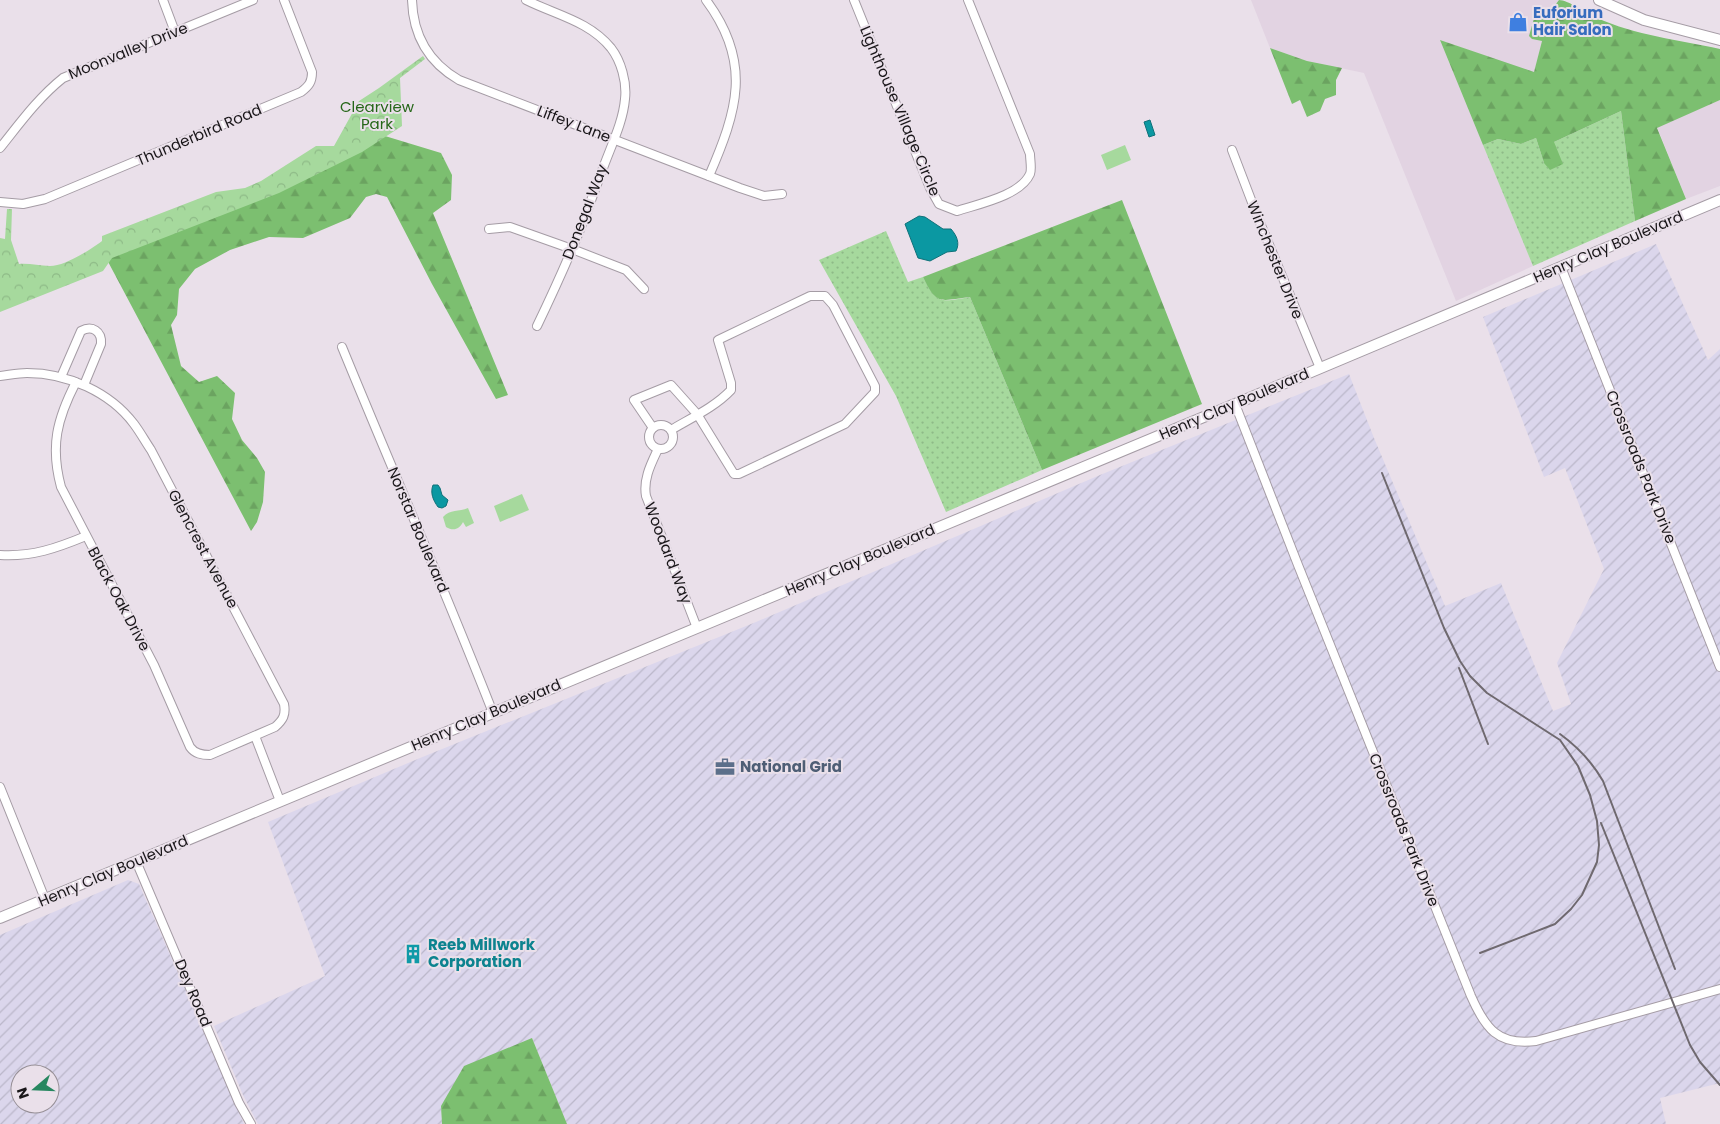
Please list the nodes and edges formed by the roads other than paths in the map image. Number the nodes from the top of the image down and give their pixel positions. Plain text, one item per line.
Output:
1 (163, 0) edge
2 (253, 0) edge
3 (284, 0) edge
4 (412, 0) edge
5 (526, 0) edge
6 (706, 0) edge
7 (854, 0) edge
8 (968, 0) edge
9 (1599, 0) edge
10 (175, 32) junction
11 (1720, 40) edge
12 (614, 139) junction
13 (0, 148) edge
14 (1232, 150) dead end
15 (709, 176) junction
16 (782, 194) dead end
17 (1720, 200) edge
18 (0, 202) edge
19 (489, 229) dead end
20 (572, 249) junction
21 (1561, 267) junction
22 (644, 289) dead end
23 (537, 326) dead end
24 (342, 347) dead end
25 (1320, 368) junction
26 (0, 376) edge
27 (61, 377) junction
28 (76, 382) junction
29 (84, 385) junction
30 (1235, 404) junction
31 (697, 414) junction
32 (653, 428) junction
33 (671, 430) junction
34 (658, 449) junction
35 (86, 536) junction
36 (0, 555) edge
37 (697, 628) junction
38 (1720, 668) edge
39 (493, 713) junction
40 (255, 736) junction
41 (0, 787) edge
42 (280, 801) junction
43 (136, 861) junction
44 (45, 899) junction
45 (0, 918) edge
46 (1720, 989) edge
47 (251, 1124) edge

1 - 10 street
2 - 10 street, Moonvalley Drive
3 - 18 street, Thunderbird Road
4 - 12 street, Liffey Lane
5 - 12 street, Donegal Way
6 - 15 street
7 - 8 street, Lighthouse Village Circle
9 - 11 main road
10 - 13 street, Moonvalley Drive
12 - 15 street, Liffey Lane
12 - 20 street, Donegal Way
14 - 25 street, Winchester Drive
15 - 16 street, Liffey Lane
17 - 21 main road, Henry Clay Boulevard
19 - 20 street
20 - 22 street
20 - 23 street, Donegal Way
21 - 25 main road, Henry Clay Boulevard
21 - 38 street, Crossroads Park Drive
24 - 39 street, Norstar Boulevard
25 - 30 main road, Henry Clay Boulevard
26 - 27 street, Glencrest Avenue
27 - 28 street, Glencrest Avenue
27 - 29 street
28 - 29 street, Glencrest Avenue
28 - 35 street, Black Oak Drive
29 - 40 street, Glencrest Avenue
30 - 37 main road, Henry Clay Boulevard
30 - 46 street, Crossroads Park Drive
31 - 31 street
31 - 32 street
31 - 33 street
32 - 33 street
32 - 34 street
33 - 34 street, Woodard Way
34 - 37 street, Woodard Way
35 - 36 street
35 - 40 street, Black Oak Drive
37 - 39 main road, Henry Clay Boulevard
39 - 42 main road, Henry Clay Boulevard
40 - 42 street
41 - 44 street
42 - 43 main road, Henry Clay Boulevard
43 - 44 main road, Henry Clay Boulevard
43 - 47 street, Dey Road
44 - 45 main road, Henry Clay Boulevard

